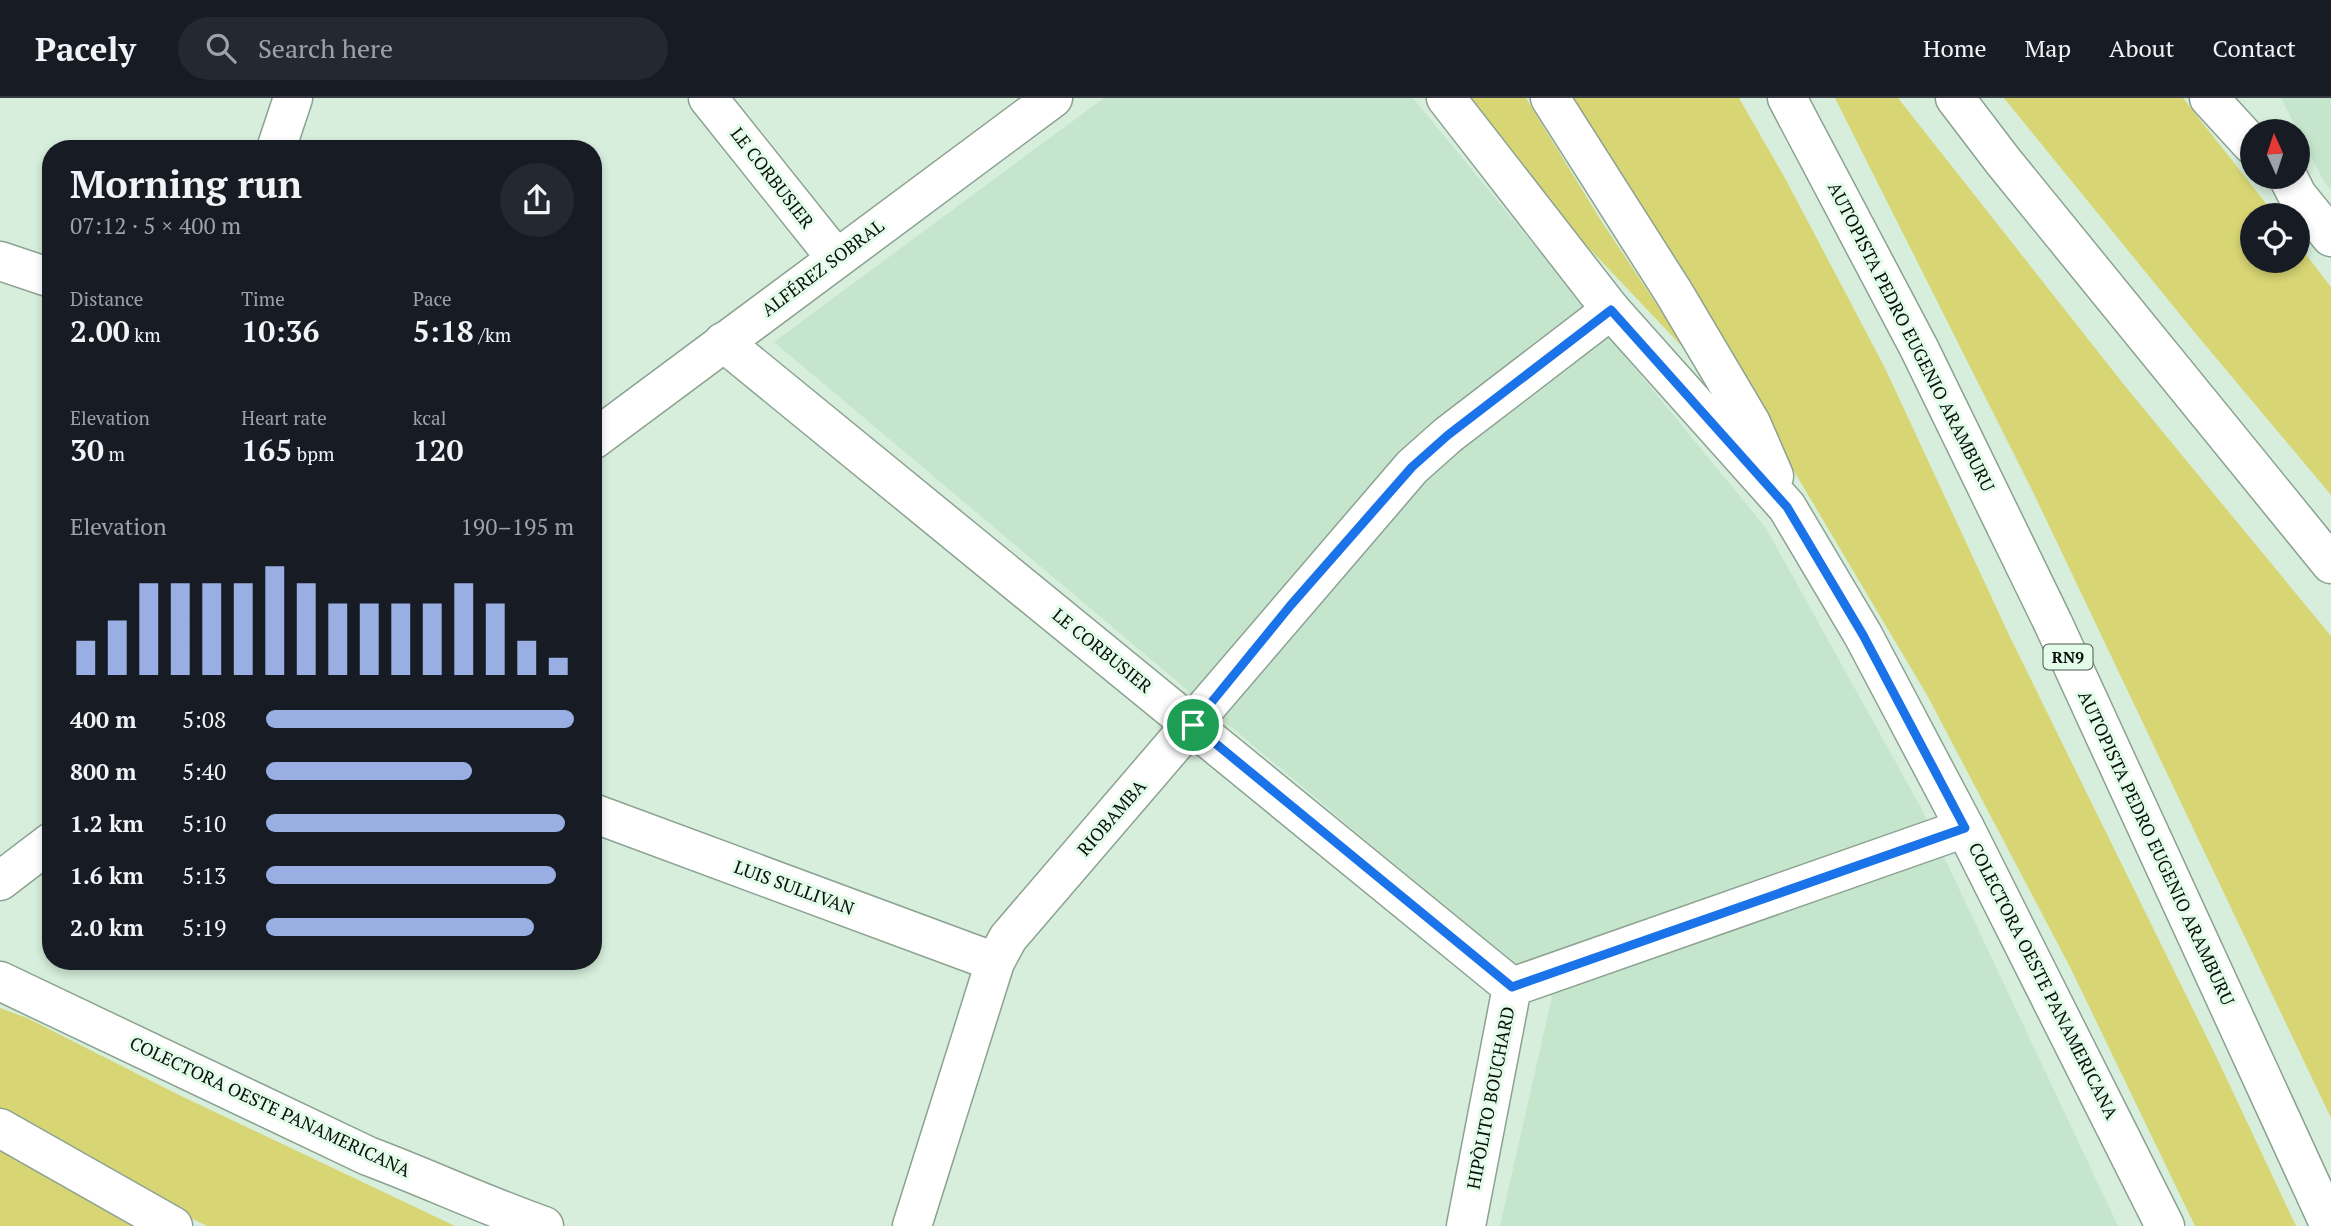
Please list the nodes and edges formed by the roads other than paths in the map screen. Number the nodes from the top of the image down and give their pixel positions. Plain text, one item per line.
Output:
1 (293, 98) edge
2 (708, 98) edge
3 (1053, 98) edge
4 (1446, 98) edge
5 (1550, 98) edge
6 (1787, 98) edge
7 (1955, 98) edge
8 (2209, 98) edge
9 (2247, 98) edge
10 (2258, 119) edge
11 (2240, 132) edge
12 (279, 140) edge
13 (2294, 189) edge
14 (2331, 237) edge
15 (836, 258) junction
16 (0, 261) edge
17 (42, 275) edge
18 (1611, 310) junction
19 (723, 342) junction
20 (602, 433) edge
21 (1787, 507) junction
22 (2331, 564) edge
23 (1193, 725) junction
24 (602, 816) edge
25 (1965, 828) junction
26 (42, 849) edge
27 (0, 881) edge
28 (995, 962) junction
29 (0, 981) edge
30 (1512, 987) junction
31 (0, 1128) edge
32 (173, 1226) edge
33 (544, 1226) edge
34 (912, 1226) edge
35 (1466, 1226) edge
36 (2165, 1226) edge
37 (2330, 1226) edge

1 - 12 main road
2 - 15 main road, LE CORBUSIER
3 - 15 main road, ALFÉREZ SOBRAL
4 - 18 main road, COLECTORA OESTE PANAMERICANA
5 - 21 main road
6 - 37 main road, AUTOPISTA PEDRO EUGENIO ARAMBURU / RN9
7 - 22 main road
8 - 11 main road
9 - 10 main road
13 - 14 main road
15 - 19 main road, ALFÉREZ SOBRAL
16 - 17 main road
18 - 21 main road, COLECTORA OESTE PANAMERICANA
18 - 23 main road, RIOBAMBA
19 - 20 main road, ALFÉREZ SOBRAL
19 - 23 main road, LE CORBUSIER
21 - 25 main road, COLECTORA OESTE PANAMERICANA
23 - 28 main road, RIOBAMBA
23 - 30 main road, LE CORBUSIER
24 - 28 main road, LUIS SULLIVAN
25 - 30 main road, HIPÒLITO BOUCHARD
25 - 36 main road, COLECTORA OESTE PANAMERICANA
26 - 27 main road
28 - 34 main road, RIOBAMBA
29 - 33 main road, COLECTORA OESTE PANAMERICANA
30 - 35 main road, HIPÒLITO BOUCHARD
31 - 32 main road

